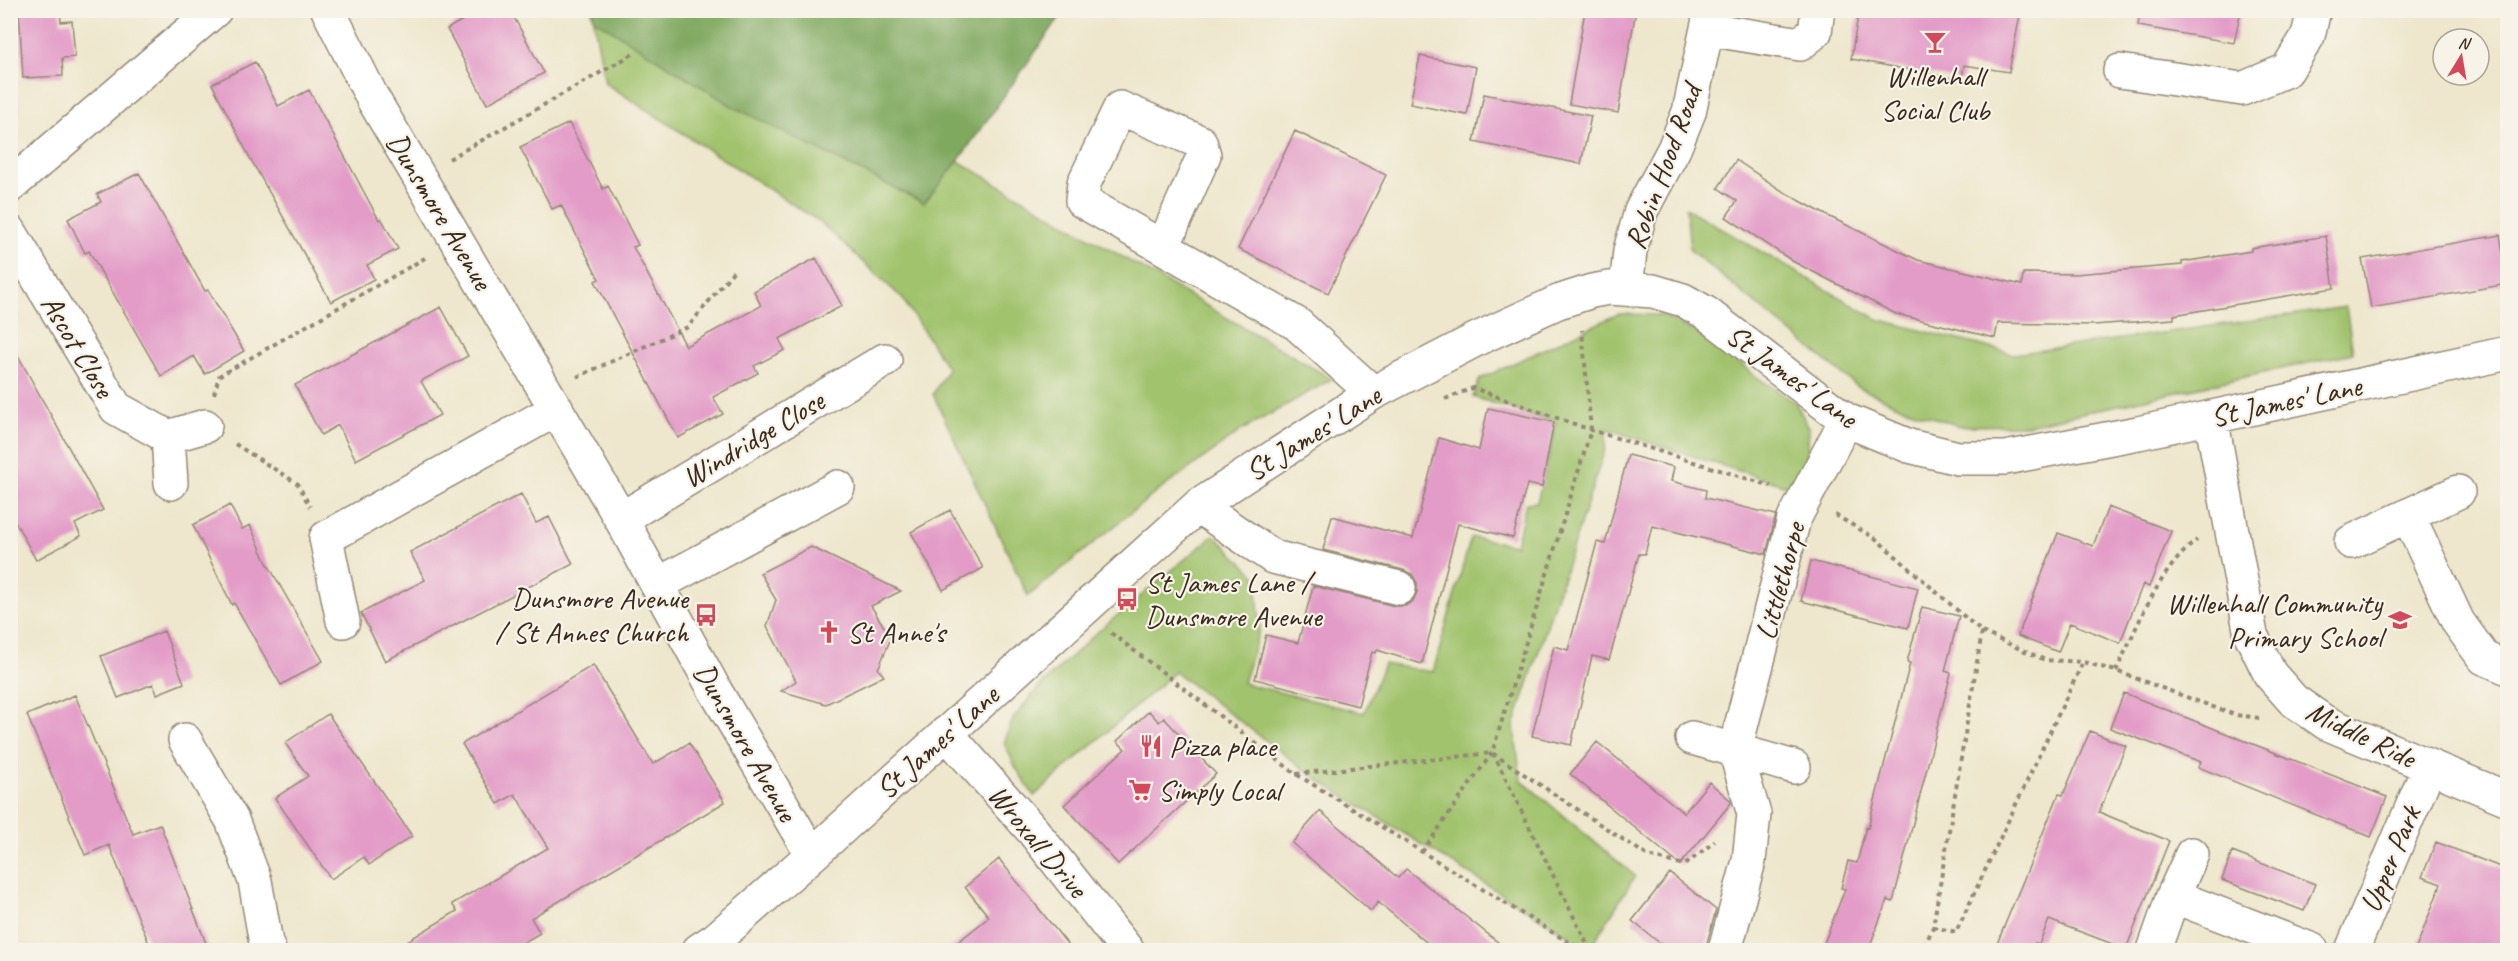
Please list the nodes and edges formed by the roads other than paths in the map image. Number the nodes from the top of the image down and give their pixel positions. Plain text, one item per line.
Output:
1 (215, 10) edge
2 (328, 10) edge
3 (1818, 10) edge
4 (2314, 10) edge
5 (1709, 20) edge
6 (2120, 71) dead end
7 (10, 186) edge
8 (10, 232) edge
9 (1168, 249) dead end
10 (1626, 289) junction
11 (2508, 353) edge
12 (885, 360) dead end
13 (1373, 393) junction
14 (552, 400) junction
15 (2211, 417) junction
16 (1846, 420) junction
17 (205, 426) road end
18 (168, 437) junction
19 (171, 483) dead end
20 (838, 487) dead end
21 (2458, 492) dead end
22 (1198, 506) junction
23 (2408, 515) junction
24 (621, 519) junction
25 (2352, 542) dead end
26 (657, 585) junction
27 (1399, 588) dead end
28 (343, 621) dead end
29 (2508, 668) edge
30 (946, 733) junction
31 (1692, 738) dead end
32 (185, 740) dead end
33 (1735, 750) junction
34 (1794, 767) dead end
35 (2429, 767) junction
36 (2508, 799) edge
37 (2192, 854) dead end
38 (812, 855) junction
39 (2174, 896) junction
40 (2154, 950) edge
41 (269, 951) edge
42 (699, 951) edge
43 (1127, 951) edge
44 (1725, 951) edge
45 (2312, 951) edge
46 (2352, 951) edge

1 - 7 street
2 - 14 street, Dunsmore Avenue
3 - 5 street
4 - 6 street
5 - 10 street, Robin Hood Road
8 - 18 street, Ascot Close
9 - 13 street
10 - 13 street, St James' Lane
10 - 16 street, St James' Lane
11 - 15 street, St James' Lane
12 - 24 street, Windridge Close
13 - 22 street, St James' Lane
14 - 24 street, Dunsmore Avenue
14 - 28 street
15 - 16 street, St James' Lane
15 - 35 street, Middle Ride
16 - 33 street, Littlethorpe
17 - 18 street
18 - 19 street
20 - 26 street
21 - 23 street
22 - 27 street
22 - 30 street, St James' Lane
23 - 25 street
23 - 29 street
24 - 26 street, Dunsmore Avenue
26 - 38 street, Dunsmore Avenue
30 - 38 street, St James' Lane
30 - 43 street, Wroxall Drive
31 - 33 street
32 - 41 street
33 - 34 street
33 - 44 street
35 - 36 street, Middle Ride
35 - 46 street, Upper Park
37 - 39 street
38 - 42 street, St James' Lane
39 - 40 street
39 - 45 street

